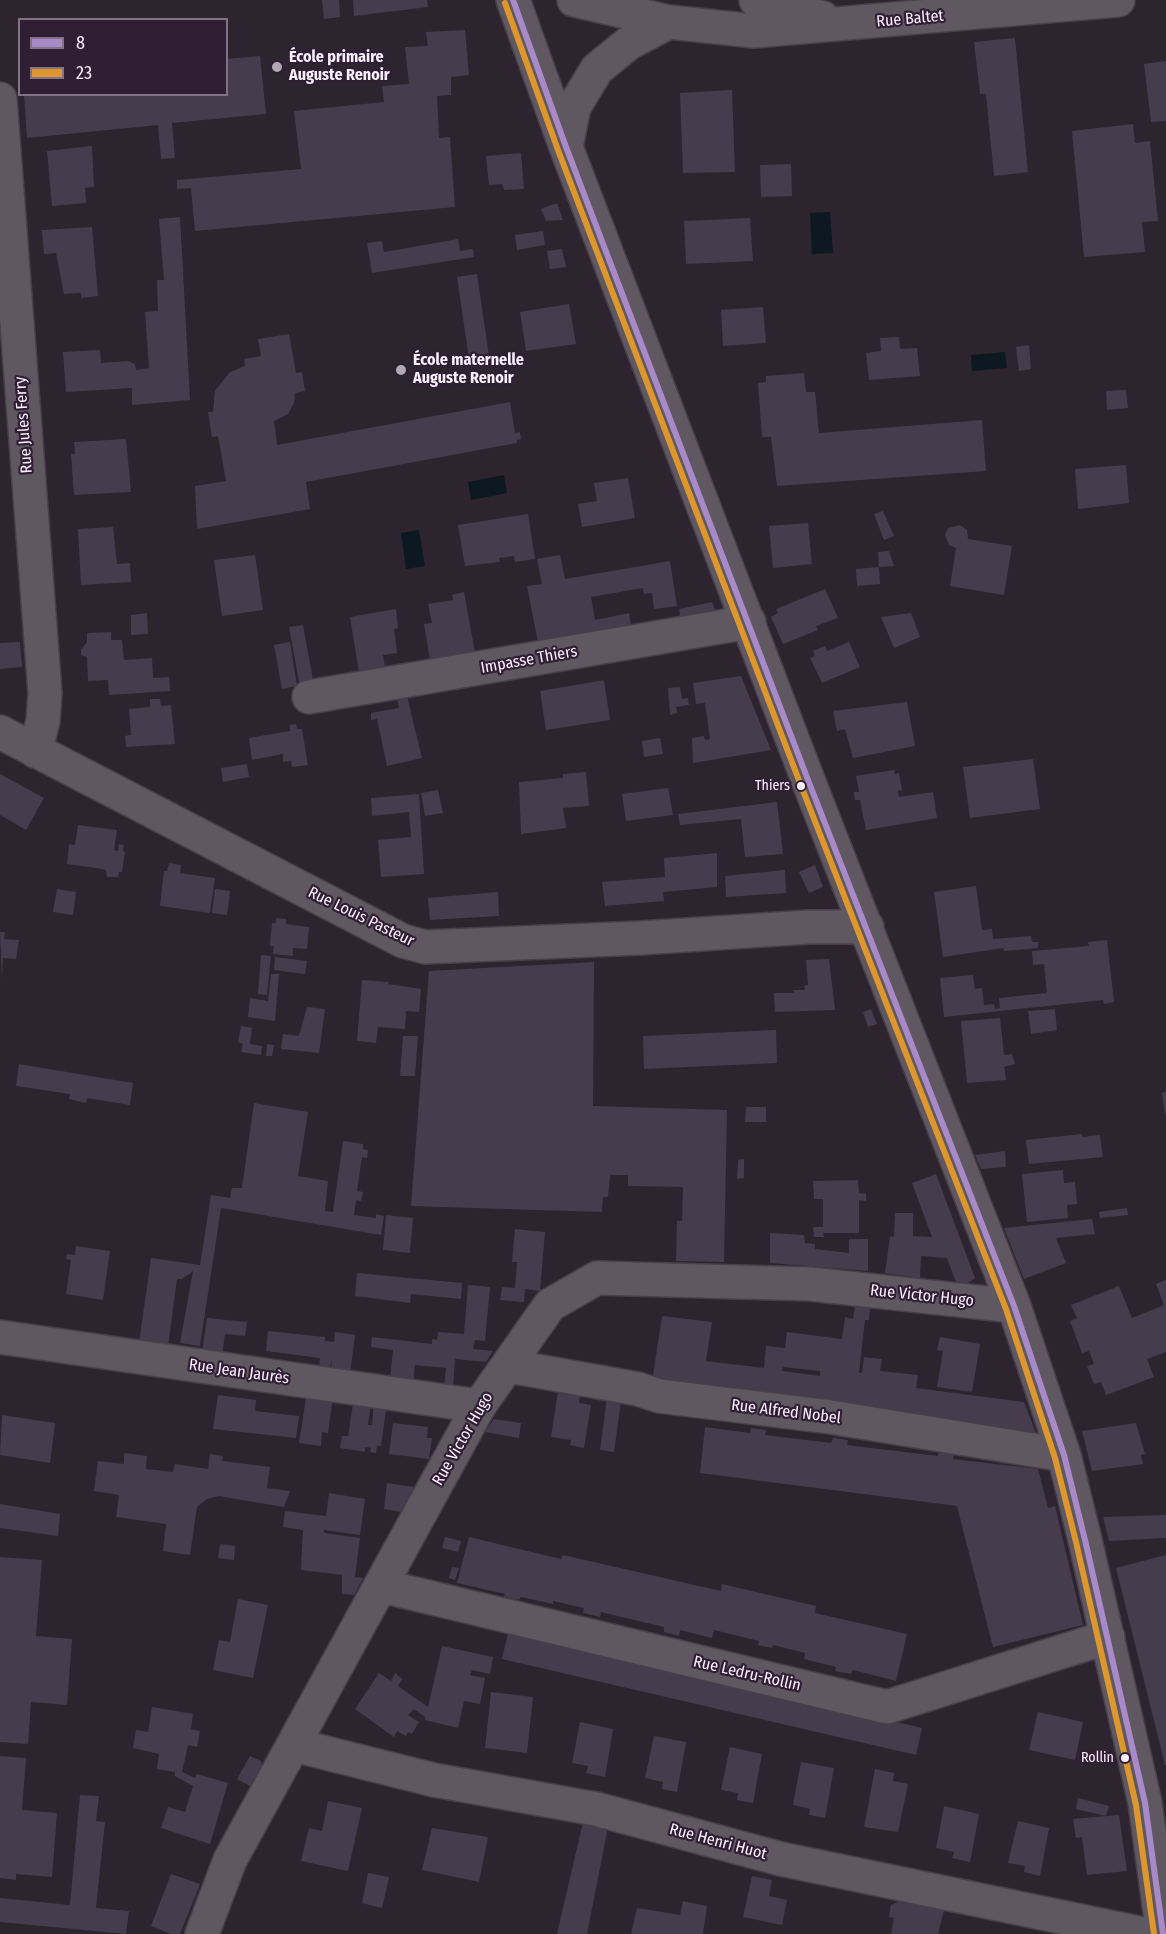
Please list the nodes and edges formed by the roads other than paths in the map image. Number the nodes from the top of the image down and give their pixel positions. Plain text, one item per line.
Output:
1 (513, 0) edge
2 (574, 0) edge
3 (756, 0) edge
4 (1118, 0) edge
5 (669, 22) junction
6 (845, 24) junction
7 (0, 99) edge
8 (566, 147) junction
9 (749, 622) junction
10 (309, 697) dead end
11 (0, 732) edge
12 (35, 751) junction
13 (867, 927) junction
14 (1014, 1306) junction
15 (0, 1337) edge
16 (509, 1366) junction
17 (479, 1406) junction
18 (1064, 1455) junction
19 (382, 1586) junction
20 (1108, 1637) junction
21 (294, 1745) junction
22 (1156, 1803) edge
23 (202, 1934) edge
24 (1143, 1934) edge
25 (1163, 1934) edge

1 - 8 street
2 - 5 street, Rue Baltet
3 - 6 street, Rue Baltet
4 - 6 street, Rue Baltet
5 - 6 street, Rue Baltet
5 - 8 street
7 - 12 street, Rue Jules Ferry
8 - 9 street
9 - 10 street, Impasse Thiers
9 - 13 street
11 - 12 street, Rue Louis Pasteur
12 - 13 street, Rue Louis Pasteur
13 - 14 street
14 - 16 street, Rue Victor Hugo
14 - 18 street
15 - 17 street, Rue Jean Jaurès
16 - 17 street, Rue Victor Hugo
16 - 18 street, Rue Alfred Nobel
17 - 19 street, Rue Victor Hugo
18 - 20 street
19 - 20 street, Rue Ledru-Rollin
19 - 21 street, Rue Victor Hugo
20 - 22 street
21 - 23 street, Rue Victor Hugo
21 - 24 street, Rue Henri Huot
22 - 25 street

